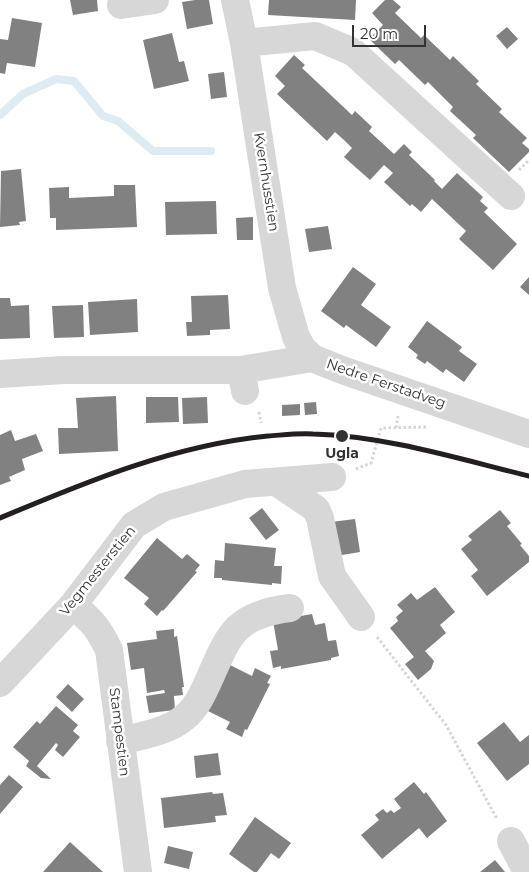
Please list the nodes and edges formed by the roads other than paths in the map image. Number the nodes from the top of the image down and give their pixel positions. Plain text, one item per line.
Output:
1 (155, 0) edge
2 (235, 0) edge
3 (122, 5) dead end
4 (244, 43) junction
5 (511, 196) dead end
6 (312, 358) junction
7 (0, 374) edge
8 (529, 434) edge
9 (332, 477) road end
10 (276, 482) junction
11 (73, 605) junction
12 (290, 608) dead end
13 (362, 616) road end
14 (0, 684) edge
15 (120, 741) junction
16 (511, 840) road end
17 (138, 872) edge
18 (527, 872) edge

1 - 3 street
2 - 4 street, Kvernhusstien
4 - 5 street
4 - 6 street, Kvernhusstien
6 - 7 street, Nedre Ferstadveg
6 - 8 street, Nedre Ferstadveg
9 - 10 street, Vegmesterstien
10 - 11 street, Vegmesterstien
10 - 13 street
11 - 14 street, Vegmesterstien
11 - 15 street, Stampestien
12 - 15 street
15 - 17 street, Stampestien
16 - 18 street

